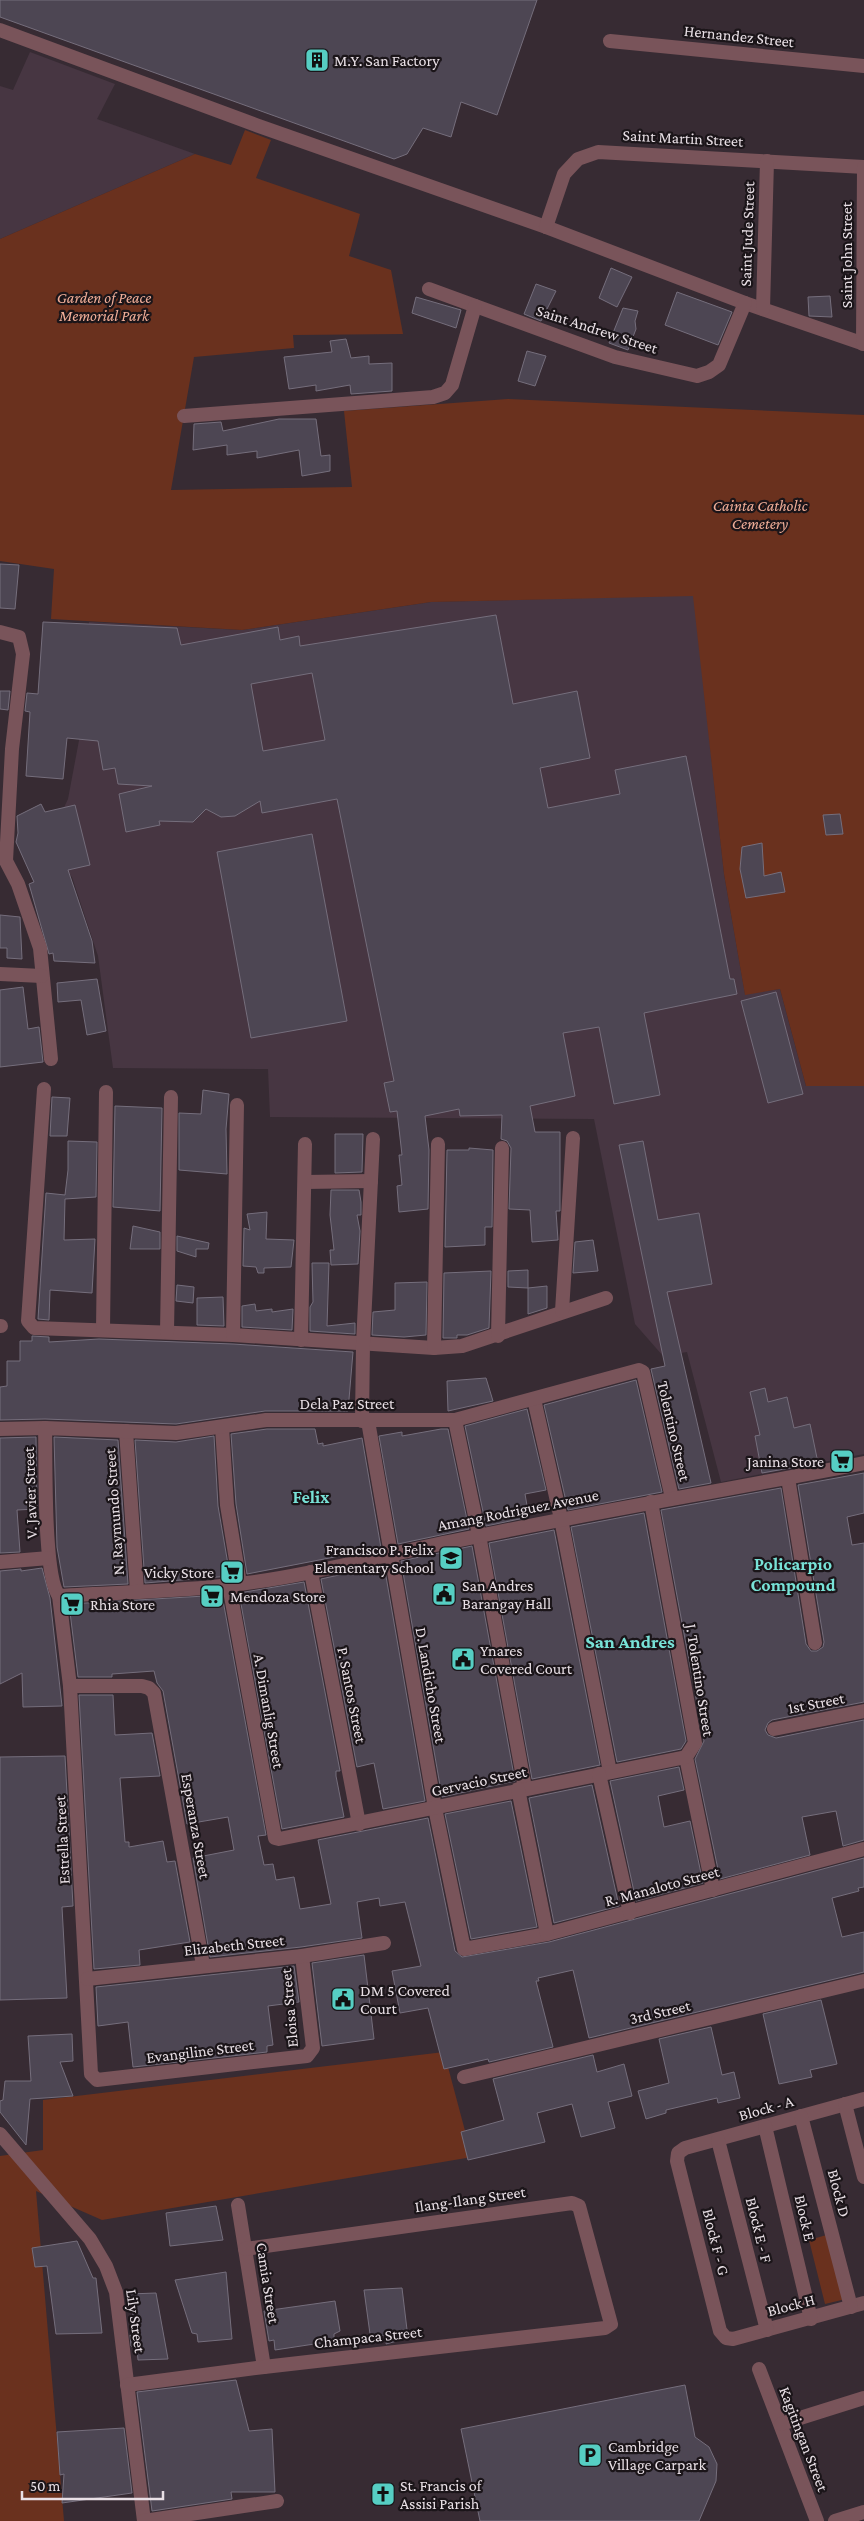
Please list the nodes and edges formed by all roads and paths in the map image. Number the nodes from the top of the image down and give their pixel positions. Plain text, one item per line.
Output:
1 (0, 30) edge
2 (610, 41) dead end
3 (864, 66) edge
4 (767, 160) junction
5 (864, 167) edge
6 (546, 227) junction
7 (428, 289) dead end
8 (745, 302) junction
9 (475, 306) junction
10 (763, 309) junction
11 (863, 344) edge
12 (184, 416) dead end
13 (0, 632) edge
14 (6, 748) edge
15 (3, 861) edge
16 (0, 974) edge
17 (42, 976) junction
18 (50, 1058) dead end
19 (44, 1089) dead end
20 (106, 1092) dead end
21 (172, 1096) dead end
22 (238, 1105) dead end
23 (573, 1138) dead end
24 (373, 1139) dead end
25 (305, 1144) dead end
26 (438, 1144) dead end
27 (502, 1148) dead end
28 (371, 1181) junction
29 (304, 1182) junction
30 (606, 1298) dead end
31 (562, 1312) junction
32 (103, 1330) junction
33 (167, 1332) junction
34 (233, 1335) junction
35 (498, 1336) junction
36 (301, 1340) junction
37 (363, 1344) junction
38 (434, 1348) junction
39 (643, 1372) joint
40 (534, 1398) junction
41 (455, 1420) junction
42 (365, 1421) junction
43 (222, 1427) junction
44 (45, 1428) junction
45 (0, 1429) edge
46 (126, 1431) junction
47 (864, 1464) edge
48 (788, 1478) junction
49 (672, 1498) junction
50 (651, 1502) junction
51 (561, 1519) junction
52 (479, 1535) junction
53 (391, 1553) junction
54 (50, 1558) junction
55 (0, 1562) edge
56 (311, 1572) junction
57 (235, 1584) junction
58 (137, 1591) junction
59 (59, 1596) junction
60 (815, 1644) dead end
61 (70, 1686) junction
62 (864, 1711) edge
63 (774, 1729) dead end
64 (686, 1757) junction
65 (604, 1772) junction
66 (521, 1789) junction
67 (435, 1808) junction
68 (359, 1824) junction
69 (279, 1839) joint
70 (864, 1849) edge
71 (713, 1890) junction
72 (630, 1913) junction
73 (548, 1934) junction
74 (384, 1943) dead end
75 (468, 1950) joint
76 (302, 1956) junction
77 (203, 1965) junction
78 (87, 1979) junction
79 (864, 1981) edge
80 (307, 2056) joint
81 (464, 2076) dead end
82 (97, 2080) joint
83 (864, 2099) edge
84 (845, 2104) junction
85 (801, 2116) junction
86 (765, 2126) junction
87 (0, 2134) edge
88 (718, 2140) junction
89 (678, 2153) joint
90 (864, 2176) edge
91 (238, 2205) dead end
92 (245, 2249) junction
93 (857, 2305) edge
94 (811, 2319) junction
95 (611, 2324) joint
96 (766, 2330) junction
97 (726, 2338) joint
98 (264, 2366) junction
99 (759, 2369) dead end
100 (127, 2385) junction
101 (864, 2398) edge
102 (780, 2424) junction
103 (277, 2501) dead end
104 (864, 2512) edge
105 (144, 2521) edge
106 (816, 2521) edge
107 (835, 2521) edge

1 - 6 street
2 - 3 street, Hernandez Street
4 - 5 street, Saint Martin Street
4 - 6 street, Saint Martin Street
4 - 10 street, Saint Jude Street
5 - 11 street, Saint John Street
6 - 8 street
7 - 9 street, Saint Andrew Street
8 - 9 street, Saint Andrew Street
8 - 10 street
9 - 12 street
10 - 11 street
13 - 14 street
14 - 15 street
15 - 17 street
16 - 17 street
17 - 18 street
19 - 32 street
20 - 32 street
21 - 33 street
22 - 34 street
23 - 31 street
24 - 28 street, D. Landicho Street
25 - 29 street
26 - 38 street
27 - 35 street
28 - 29 street
28 - 37 street, D. Landicho Street
29 - 36 street
30 - 31 street
31 - 35 street
32 - 33 street
33 - 34 street
34 - 36 street
35 - 38 street
36 - 37 street
37 - 38 street
37 - 42 street, D. Landicho Street
39 - 40 street, Dela Paz Street
39 - 49 street, Tolentino Street
40 - 41 street, Dela Paz Street
40 - 51 street
41 - 42 street, Dela Paz Street
41 - 52 street
42 - 43 street, Dela Paz Street
42 - 53 street, D. Landicho Street
43 - 46 street, Dela Paz Street
43 - 57 street, A. Dimanlig Street
44 - 45 street, Dela Paz Street
44 - 46 street, Dela Paz Street
44 - 54 street, V. Javier Street
46 - 58 street, N. Raymundo Street
47 - 48 street, Amang Rodriguez Avenue
48 - 49 street, Amang Rodriguez Avenue
48 - 60 street
49 - 50 street, Amang Rodriguez Avenue
50 - 51 street, Amang Rodriguez Avenue
50 - 64 street, J. Tolentino Street
51 - 52 street, Amang Rodriguez Avenue
51 - 65 street
52 - 53 street, Amang Rodriguez Avenue
52 - 66 street
53 - 56 street, Amang Rodriguez Avenue
53 - 67 street, D. Landicho Street
54 - 55 street
54 - 59 street
56 - 57 street, Amang Rodriguez Avenue
56 - 68 street, P. Santos Street
57 - 58 street, Amang Rodriguez Avenue
57 - 69 street, A. Dimanlig Street
58 - 59 street, Amang Rodriguez Avenue
59 - 61 street, Estrella Street
61 - 77 street, Esperanza Street
61 - 78 street, Estrella Street
62 - 63 street, 1st Street
64 - 65 street, Gervacio Street
64 - 71 street, J. Tolentino Street
65 - 66 street, Gervacio Street
65 - 72 street
66 - 67 street, Gervacio Street
66 - 73 street
67 - 68 street, Gervacio Street
67 - 75 street, D. Landicho Street
68 - 69 street, Gervacio Street
70 - 71 street, R. Manaloto Street
71 - 72 street, R. Manaloto Street
72 - 73 street, R. Manaloto Street
73 - 75 street, R. Manaloto Street
74 - 76 street, Elizabeth Street
76 - 77 street, Elizabeth Street
76 - 80 street, Eloisa Street
77 - 78 street, Elizabeth Street
78 - 82 street, Estrella Street
79 - 81 street, 3rd Street
80 - 82 street, Evangiline Street
83 - 84 street, Block - A
84 - 85 street, Block - A
84 - 90 street
85 - 86 street, Block - A
85 - 93 street, Block D
86 - 88 street, Block - A
86 - 94 street, Block E
87 - 100 street, Lily Street
88 - 89 street, Block - A
88 - 96 street, Block E - F
89 - 97 street, Block F - G
91 - 92 street, Camia Street
92 - 95 street, Ilang-Ilang Street
92 - 98 street, Camia Street
93 - 94 street, Block H
94 - 96 street, Block H
95 - 98 street, Champaca Street
96 - 97 street, Block H
98 - 100 street, Champaca Street
99 - 102 street, Kagitingan Street
100 - 105 street, Lily Street
101 - 102 street
102 - 106 street, Kagitingan Street
103 - 105 street
104 - 107 street

